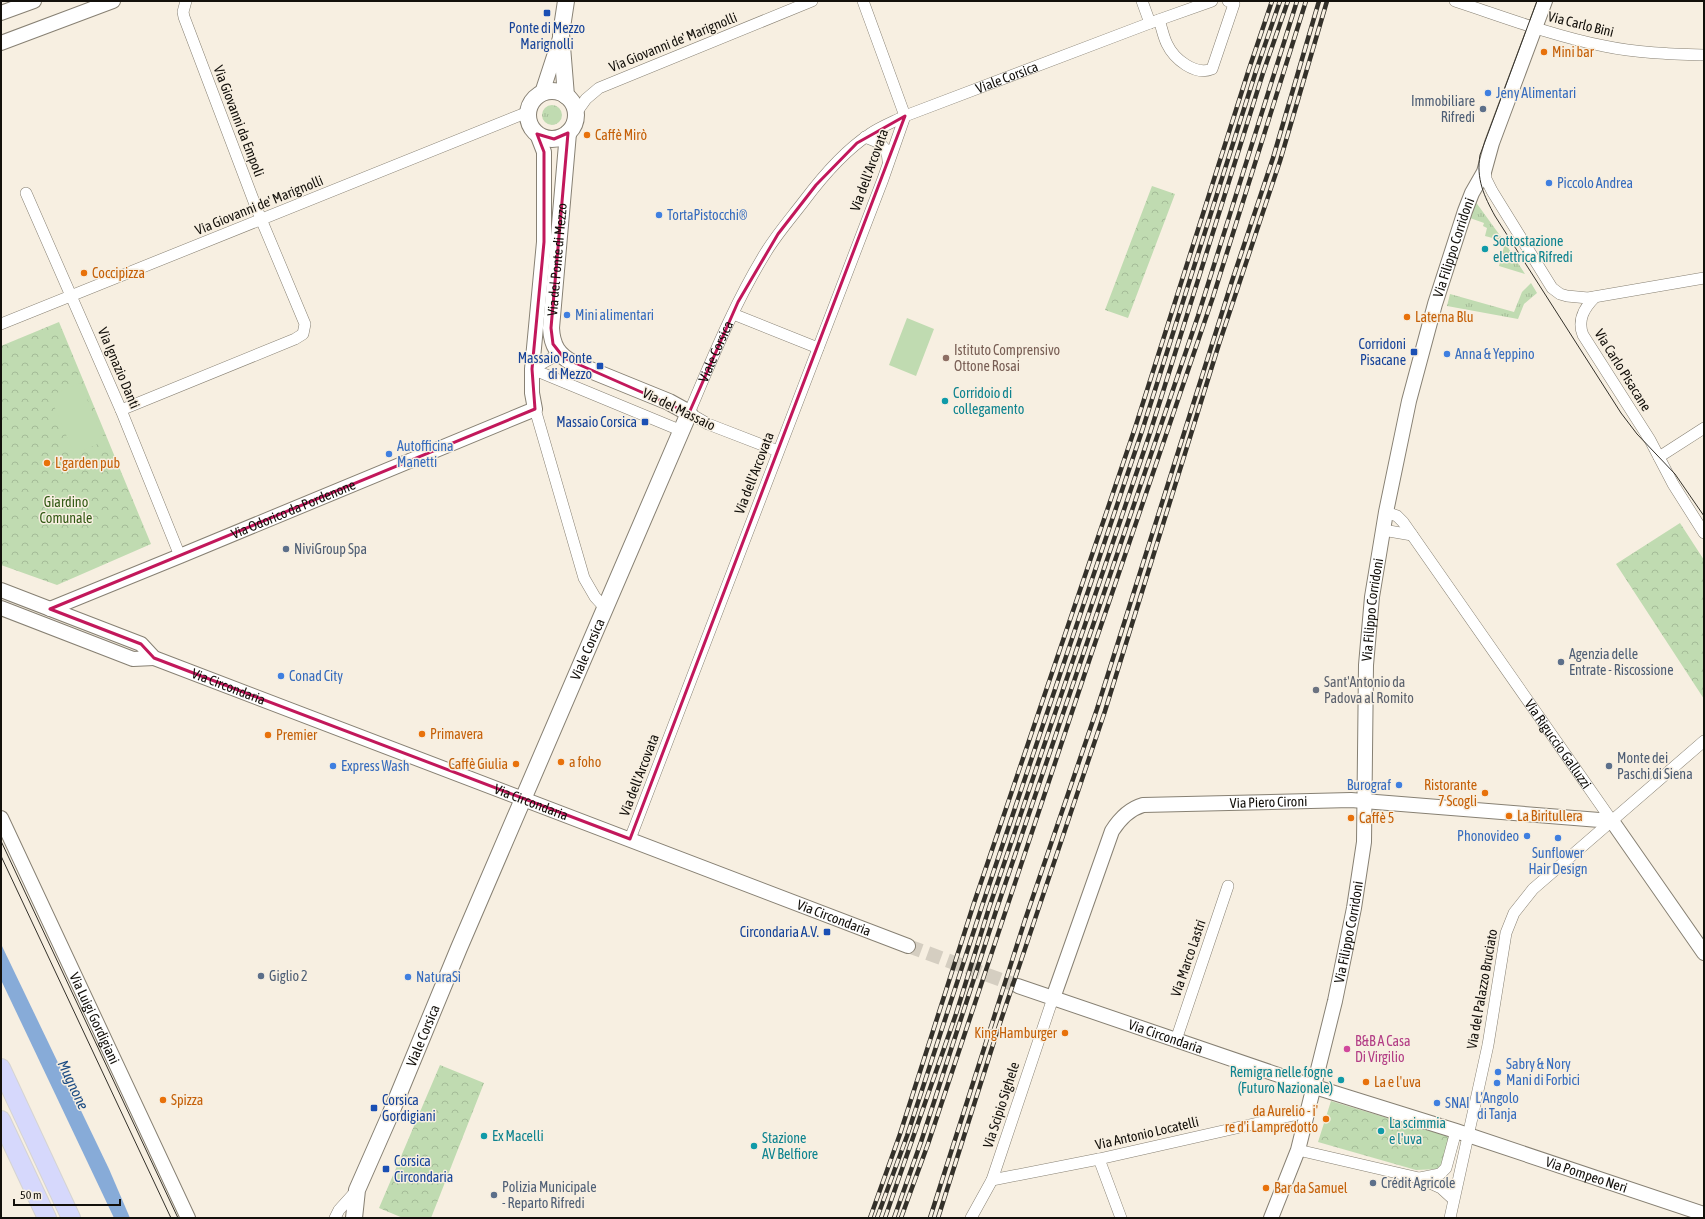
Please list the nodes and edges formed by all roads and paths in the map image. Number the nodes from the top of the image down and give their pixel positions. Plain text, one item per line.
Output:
1 (34, 1) edge
2 (113, 1) edge
3 (186, 1) edge
4 (566, 1) edge
5 (812, 1) edge
6 (856, 1) edge
7 (863, 1) edge
8 (1142, 1) edge
9 (1212, 1) edge
10 (1228, 1) edge
11 (1455, 1) edge
12 (1545, 1) edge
13 (1, 14) edge
14 (869, 18) junction
15 (1155, 21) junction
16 (1536, 28) junction
17 (561, 34) junction
18 (1, 43) edge
19 (1704, 55) edge
20 (542, 94) junction
21 (566, 96) junction
22 (528, 112) junction
23 (576, 113) junction
24 (905, 116) junction
25 (568, 133) junction
26 (537, 134) junction
27 (865, 137) junction
28 (889, 163) junction
29 (1485, 168) junction
30 (26, 193) dead end
31 (261, 220) junction
32 (1704, 278) edge
33 (72, 296) junction
34 (1595, 297) junction
35 (733, 314) junction
36 (1, 324) edge
37 (818, 348) junction
38 (559, 354) junction
39 (532, 369) junction
40 (535, 409) junction
41 (121, 410) junction
42 (689, 413) junction
43 (1704, 428) edge
44 (682, 430) junction
45 (778, 452) junction
46 (1659, 457) junction
47 (1386, 512) junction
48 (1383, 530) junction
49 (1704, 533) edge
50 (1412, 535) junction
51 (180, 556) junction
52 (1, 590) edge
53 (1, 608) edge
54 (50, 609) junction
55 (606, 609) junction
56 (154, 658) junction
57 (1704, 741) edge
58 (524, 800) junction
59 (1365, 801) junction
60 (1, 818) edge
61 (1612, 821) junction
62 (630, 839) junction
63 (1228, 886) dead end
64 (908, 946) tunnel mouth
65 (1704, 953) edge
66 (1018, 986) tunnel mouth
67 (1053, 998) junction
68 (1176, 1040) junction
69 (1, 1068) edge
70 (1314, 1086) junction
71 (1307, 1112) junction
72 (1, 1120) edge
73 (1462, 1133) junction
74 (1298, 1150) junction
75 (1099, 1159) junction
76 (1419, 1178) junction
77 (992, 1180) junction
78 (357, 1190) junction
79 (1453, 1199) junction
80 (1704, 1214) edge
81 (47, 1218) edge
82 (71, 1218) edge
83 (188, 1218) edge
84 (335, 1218) edge
85 (354, 1218) edge
86 (971, 1218) edge
87 (1121, 1218) edge
88 (1271, 1218) edge
89 (1450, 1218) edge

1 - 13 street
2 - 18 street
3 - 31 street, Via Giovanni da Empoli
4 - 17 main road
5 - 23 street, Via Giovanni de' Marignolli
6 - 14 street
7 - 14 street
8 - 15 street
9 - 15 street, Viale Corsica
10 - 15 street
11 - 16 street, Via Carlo Bini
12 - 16 street, Via Filippo Corridoni
14 - 24 street
15 - 24 street, Viale Corsica
16 - 19 street, Via Carlo Bini
16 - 29 street, Via Filippo Corridoni
17 - 20 street
17 - 21 main road
20 - 21 main road
20 - 22 main road
21 - 23 main road
22 - 26 main road, Via del Ponte di Mezzo
22 - 31 street, Via Giovanni de' Marignolli
23 - 25 main road, Via del Ponte di Mezzo
24 - 27 street, Viale Corsica
24 - 28 street, Via dell'Arcovata
25 - 26 main road
25 - 38 main road, Via del Ponte di Mezzo
26 - 39 street, Via del Ponte di Mezzo
27 - 28 street
27 - 35 street, Viale Corsica
28 - 37 street, Via dell'Arcovata
29 - 34 street
29 - 47 street, Via Filippo Corridoni
30 - 33 street, Via Ignazio Danti
31 - 33 street, Via Giovanni de' Marignolli
31 - 41 street, Via Giovanni da Empoli
32 - 34 street
33 - 36 street, Via Giovanni de' Marignolli
33 - 41 street, Via Ignazio Danti
34 - 46 street, Via Carlo Pisacane
35 - 37 street
35 - 42 street, Viale Corsica
37 - 45 street, Via dell'Arcovata
38 - 39 street
38 - 42 main road, Via del Massaio
39 - 40 street, Via del Ponte di Mezzo
39 - 44 street, Via del Massaio
40 - 51 street, Via Odorico da Pordenone
40 - 55 street, Via del Ponte di Mezzo
41 - 51 street, Via Ignazio Danti
42 - 44 main road, Viale Corsica
42 - 45 street, Via del Massaio
43 - 46 street
44 - 55 main road, Viale Corsica
45 - 62 street, Via dell'Arcovata
46 - 49 street, Via Carlo Pisacane
47 - 48 street, Via Filippo Corridoni
47 - 50 street, Via Riguccio Galluzzi
48 - 50 street
48 - 59 street, Via Filippo Corridoni
50 - 61 street, Via Riguccio Galluzzi
51 - 54 street, Via Odorico da Pordenone
52 - 54 street, Via Circondaria
53 - 56 street, Via Circondaria
54 - 56 street, Via Circondaria
55 - 58 main road, Viale Corsica
56 - 58 street, Via Circondaria
57 - 61 street, Via del Palazzo Bruciato
58 - 62 street, Via Circondaria
58 - 78 main road, Viale Corsica
59 - 61 street, Via Piero Cironi
59 - 67 street, Via Piero Cironi
59 - 70 street, Via Filippo Corridoni
60 - 83 street, Via Luigi Gordigiani
61 - 65 street, Via Riguccio Galluzzi
61 - 73 street, Via del Palazzo Bruciato
62 - 64 street, Via Circondaria
63 - 68 street, Via Marco Lastri
66 - 67 street, Via Circondaria
67 - 68 street, Via Circondaria
67 - 77 street, Via Scipio Sighele
68 - 70 street, Via Circondaria
69 - 82 main road
70 - 71 street, Via Filippo Corridoni
70 - 73 street, Via Circondaria
71 - 74 street, Via Filippo Corridoni
71 - 75 street, Via Antonio Locatelli
72 - 81 main road
73 - 76 street
73 - 79 street
73 - 80 street, Via Pompeo Neri
74 - 76 street
74 - 88 street, Via Filippo Corridoni
75 - 77 street, Via Antonio Locatelli
75 - 87 street
76 - 79 street
77 - 86 street, Via Scipio Sighele
78 - 84 street, Viale Corsica
78 - 85 main road, Viale Corsica
79 - 89 street

